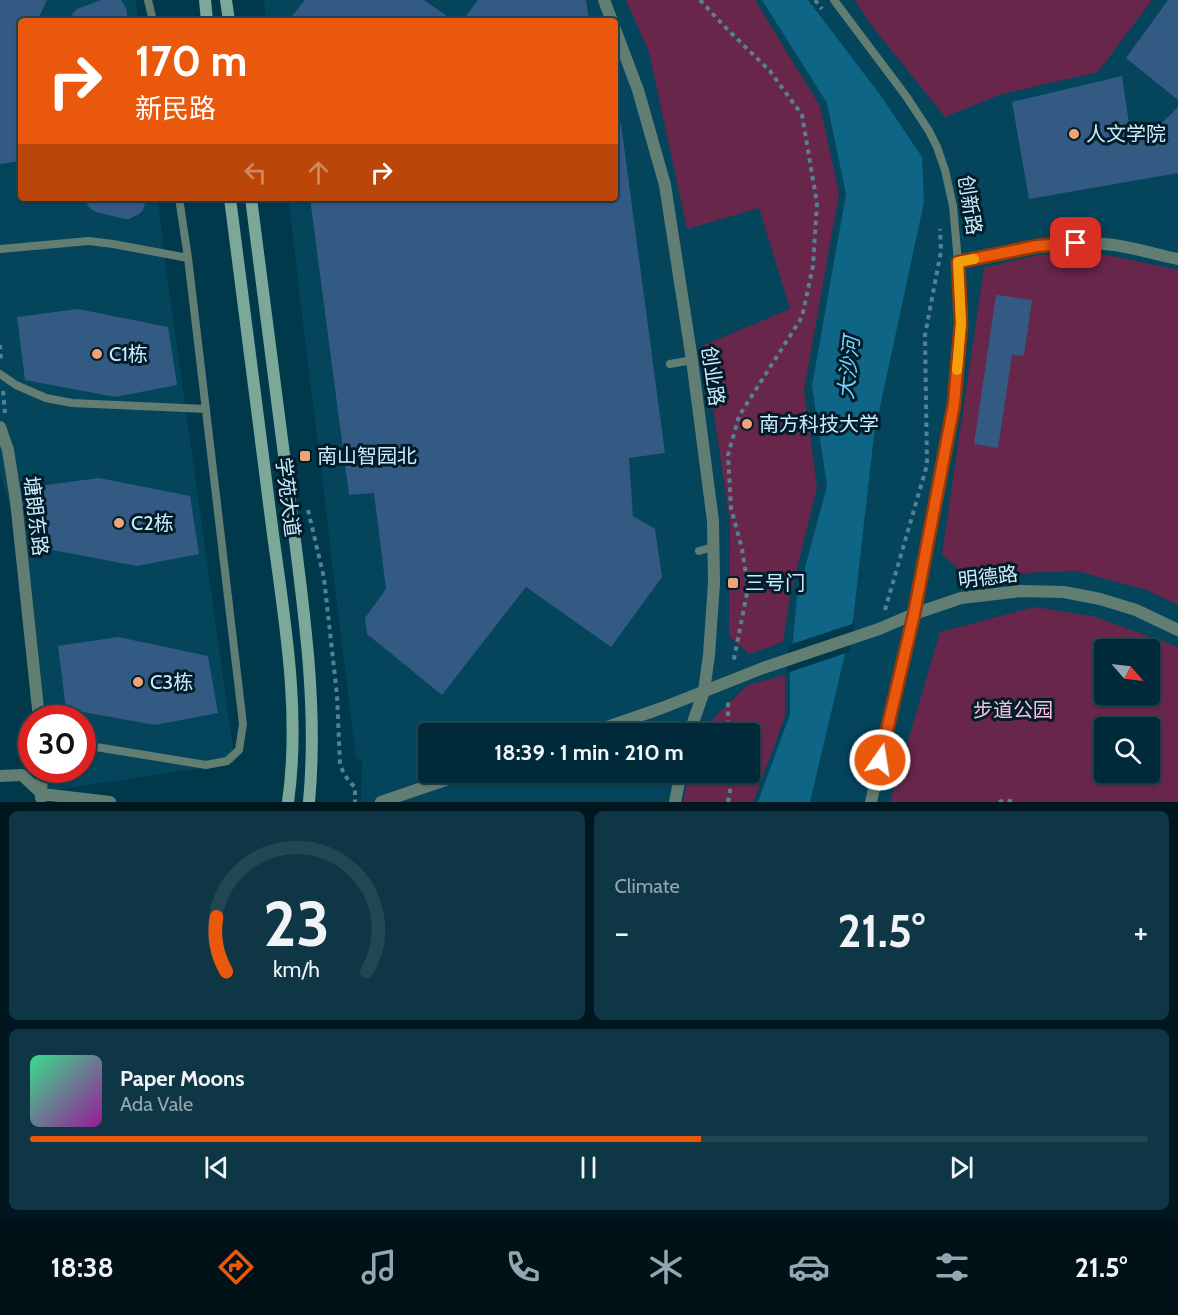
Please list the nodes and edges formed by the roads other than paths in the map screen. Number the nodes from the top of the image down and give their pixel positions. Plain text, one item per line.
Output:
1 (147, 0) edge
2 (205, 0) edge
3 (226, 0) edge
4 (604, 0) edge
5 (834, 0) edge
6 (152, 18) edge
7 (207, 18) edge
8 (229, 18) edge
9 (611, 18) edge
10 (618, 38) edge
11 (179, 201) edge
12 (230, 201) edge
13 (251, 201) edge
14 (0, 249) edge
15 (188, 258) junction
16 (1178, 259) edge
17 (958, 262) junction
18 (692, 360) junction
19 (670, 364) dead end
20 (1, 375) edge
21 (206, 409) junction
22 (3, 422) edge
23 (713, 547) junction
24 (699, 551) dead end
25 (914, 614) junction
26 (1178, 630) edge
27 (704, 691) junction
28 (38, 705) edge
29 (619, 723) edge
30 (693, 723) edge
31 (96, 747) dead end
32 (0, 776) edge
33 (42, 783) edge
34 (437, 783) edge
35 (679, 783) edge
36 (41, 798) edge
37 (110, 802) edge
38 (288, 802) edge
39 (309, 802) edge
40 (381, 802) edge
41 (675, 802) edge
42 (871, 802) edge

1 - 6 lane
2 - 7 main road
3 - 8 main road
4 - 9 street
5 - 17 lane, 创新路
10 - 18 street, 创业路
11 - 15 lane
12 - 38 main road, 学苑大道
13 - 39 main road, 学苑大道
14 - 15 lane
15 - 21 lane
16 - 17 street
17 - 25 lane, 创新路
18 - 19 lane
18 - 23 street, 创业路
20 - 21 lane
21 - 31 lane
22 - 28 street, 塘朗东路
23 - 24 lane
23 - 27 street, 创业路
25 - 26 street, 明德路
25 - 27 street, 明德路
25 - 42 street, 创新路
27 - 29 street, 明德路
27 - 30 street, 创业路
32 - 36 street
33 - 36 street
34 - 40 street
35 - 41 street
36 - 37 street

